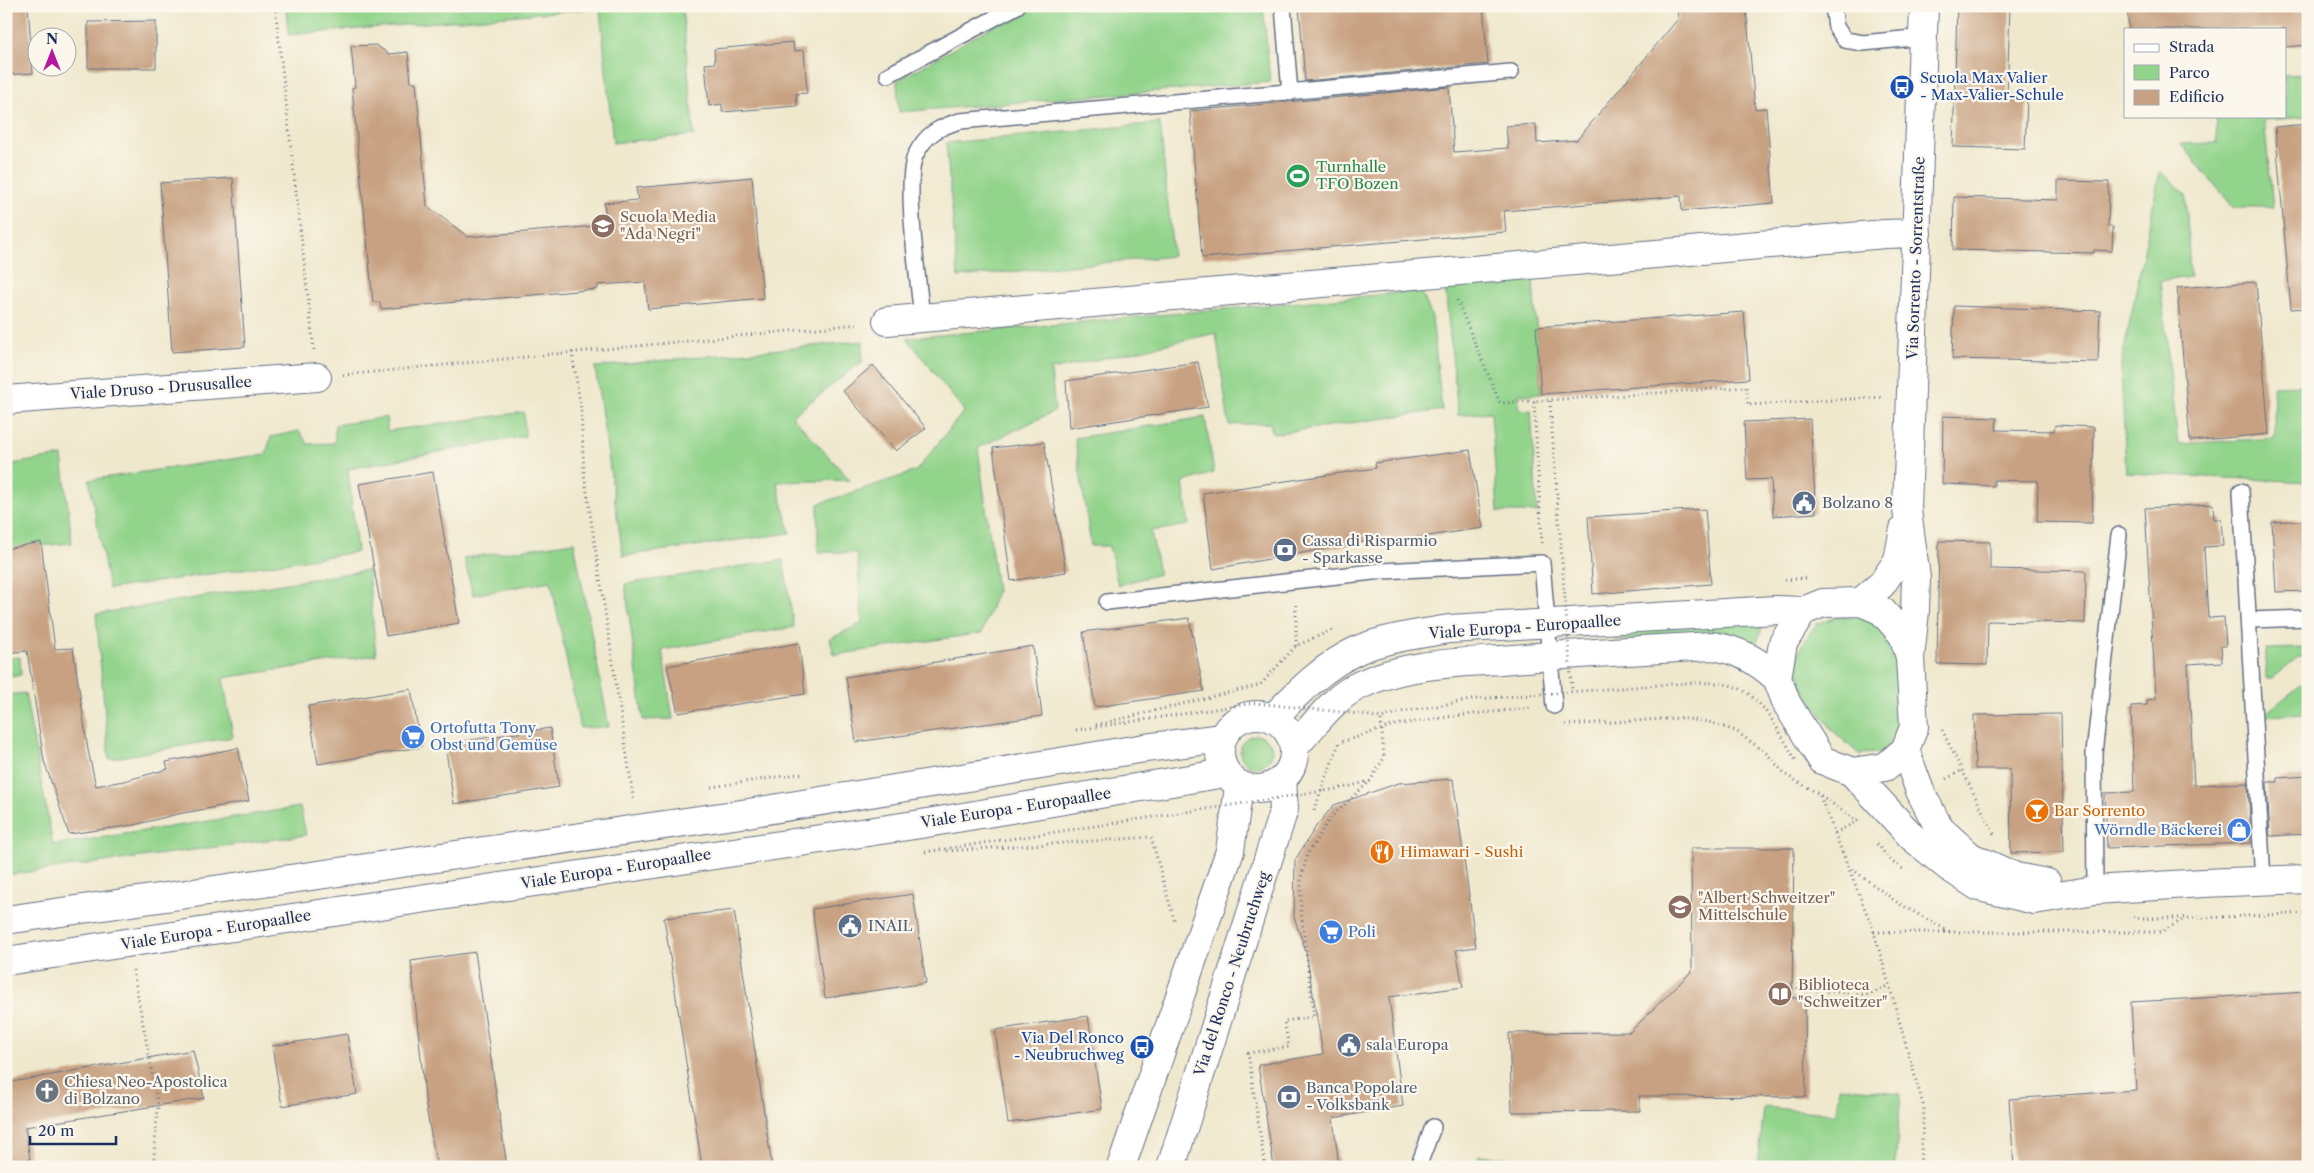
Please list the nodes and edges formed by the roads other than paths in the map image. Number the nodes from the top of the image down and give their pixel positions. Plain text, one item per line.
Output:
1 (1017, 6) edge
2 (1283, 6) edge
3 (1833, 6) edge
4 (1924, 6) edge
5 (1924, 37) junction
6 (1511, 72) dead end
7 (888, 75) dead end
8 (1290, 93) junction
9 (1917, 233) junction
10 (922, 318) junction
11 (887, 321) road end
12 (317, 377) road end
13 (6, 400) edge
14 (2241, 491) dead end
15 (1907, 510) junction
16 (2119, 535) dead end
17 (1107, 602) dead end
18 (1861, 602) junction
19 (1804, 611) junction
20 (2308, 618) edge
21 (2248, 620) junction
22 (1547, 624) junction
23 (1907, 647) junction
24 (1549, 656) junction
25 (1777, 678) junction
26 (1554, 706) road end
27 (1273, 718) junction
28 (1222, 738) junction
29 (1294, 746) junction
30 (1905, 750) junction
31 (1852, 772) junction
32 (1232, 780) junction
33 (1282, 780) junction
34 (2308, 879) edge
35 (2263, 881) junction
36 (2095, 890) junction
37 (6, 920) edge
38 (6, 961) edge
39 (1433, 1127) dead end
40 (1121, 1167) edge
41 (1171, 1167) edge
42 (1418, 1167) edge

1 - 7 lane
2 - 8 lane
3 - 5 lane
4 - 5 street, Via Sorrento - Sorrentstraße
5 - 9 street, Via Sorrento - Sorrentstraße
6 - 8 lane
8 - 10 lane
9 - 10 street
9 - 15 street, Via Sorrento - Sorrentstraße
10 - 11 street
12 - 13 street, Viale Druso - Drususallee
14 - 21 lane
15 - 18 street, Via Sorrento - Sorrentstraße
15 - 23 street, Via Sorrento - Sorrentstraße
16 - 36 lane
17 - 22 lane
18 - 19 street
18 - 23 street
19 - 22 street, Viale Europa - Europaallee
19 - 25 street
20 - 21 lane
21 - 35 lane
22 - 24 lane
22 - 27 street, Viale Europa - Europaallee
23 - 30 street, Via Sorrento - Sorrentstraße
24 - 25 street, Viale Europa - Europaallee
24 - 26 lane
24 - 29 street, Viale Europa - Europaallee
25 - 31 street
27 - 28 street
27 - 29 street
28 - 32 street
28 - 37 street
29 - 33 street
30 - 31 street
30 - 36 street
31 - 36 street
32 - 33 street, Viale Europa - Europaallee
32 - 38 street, Viale Europa - Europaallee
32 - 40 street
33 - 41 street, Via del Ronco - Neubruchweg
34 - 35 street
35 - 36 street
39 - 42 lane

